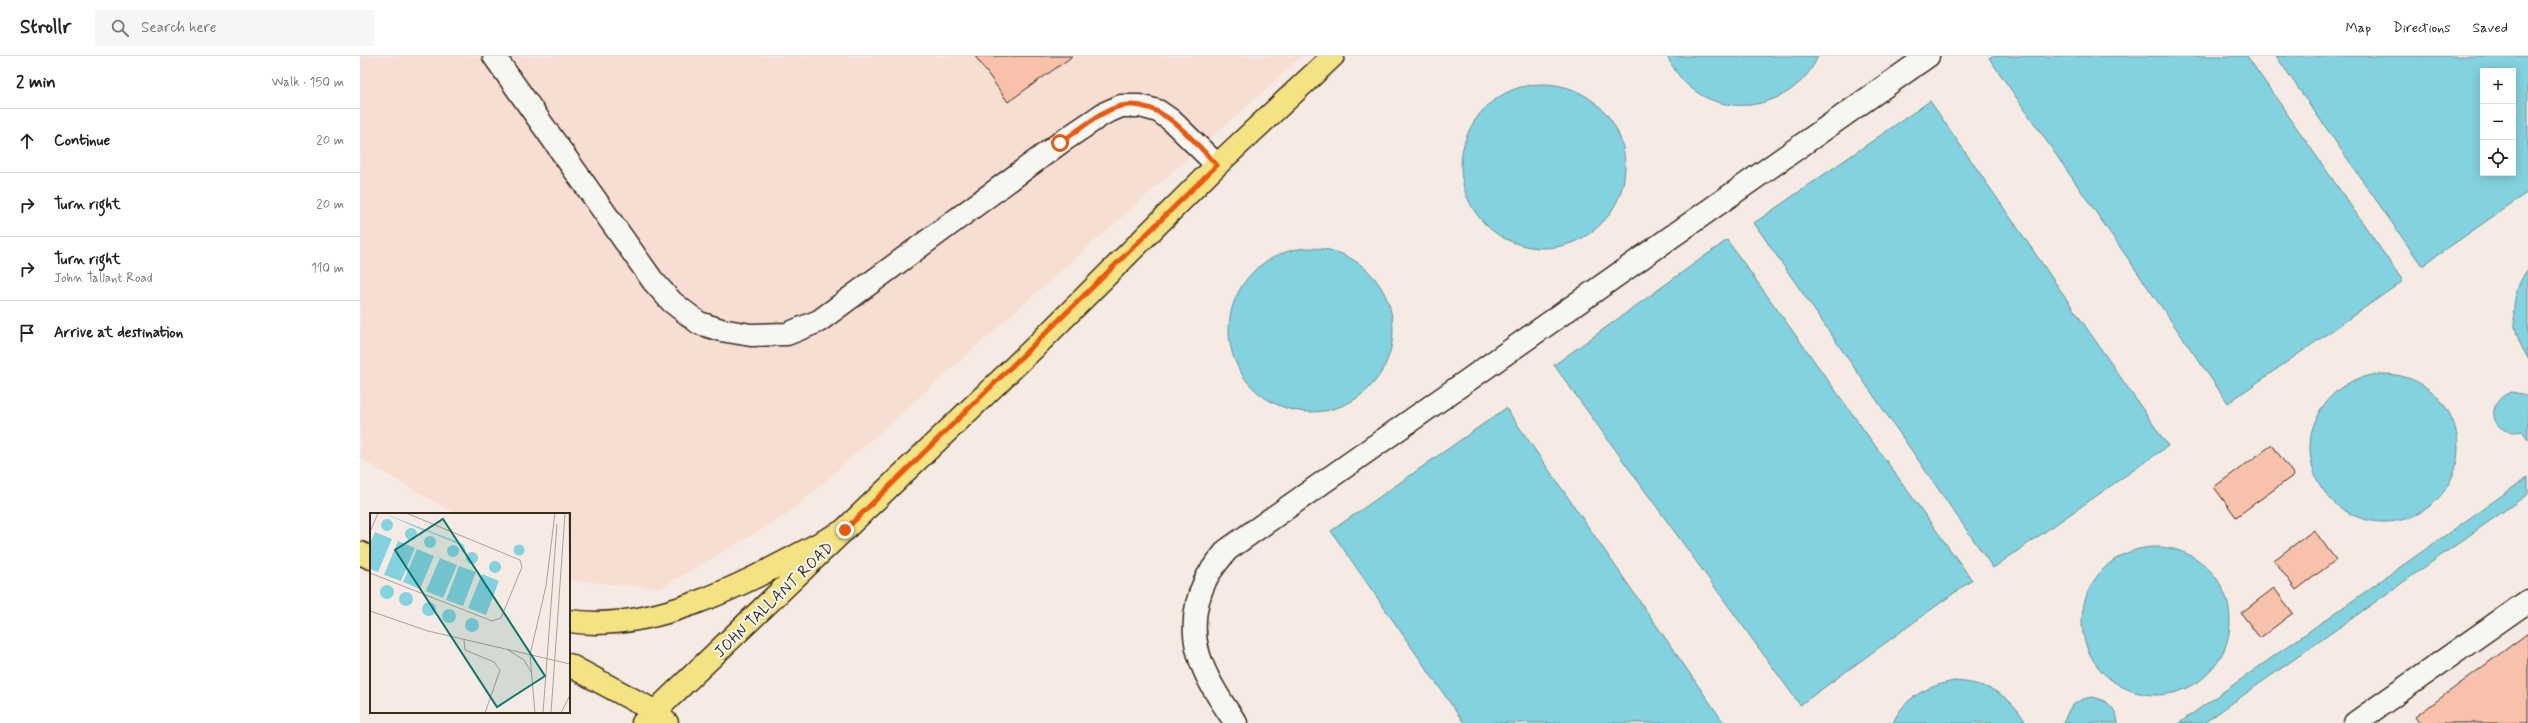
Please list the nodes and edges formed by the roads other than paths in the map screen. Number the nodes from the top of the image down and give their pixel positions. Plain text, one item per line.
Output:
1 (494, 56) edge
2 (1333, 56) edge
3 (1928, 56) edge
4 (1217, 165) junction
5 (845, 530) junction
6 (360, 553) edge
7 (370, 558) edge
8 (2528, 601) edge
9 (570, 621) edge
10 (570, 666) edge
11 (655, 719) edge
12 (1236, 723) edge
13 (2355, 723) edge

1 - 4 lane
2 - 4 main road, JOHN TALLANT ROAD
3 - 12 lane
4 - 5 main road, JOHN TALLANT ROAD
5 - 9 main road
5 - 11 main road, JOHN TALLANT ROAD
6 - 7 main road
8 - 13 lane
10 - 11 main road

